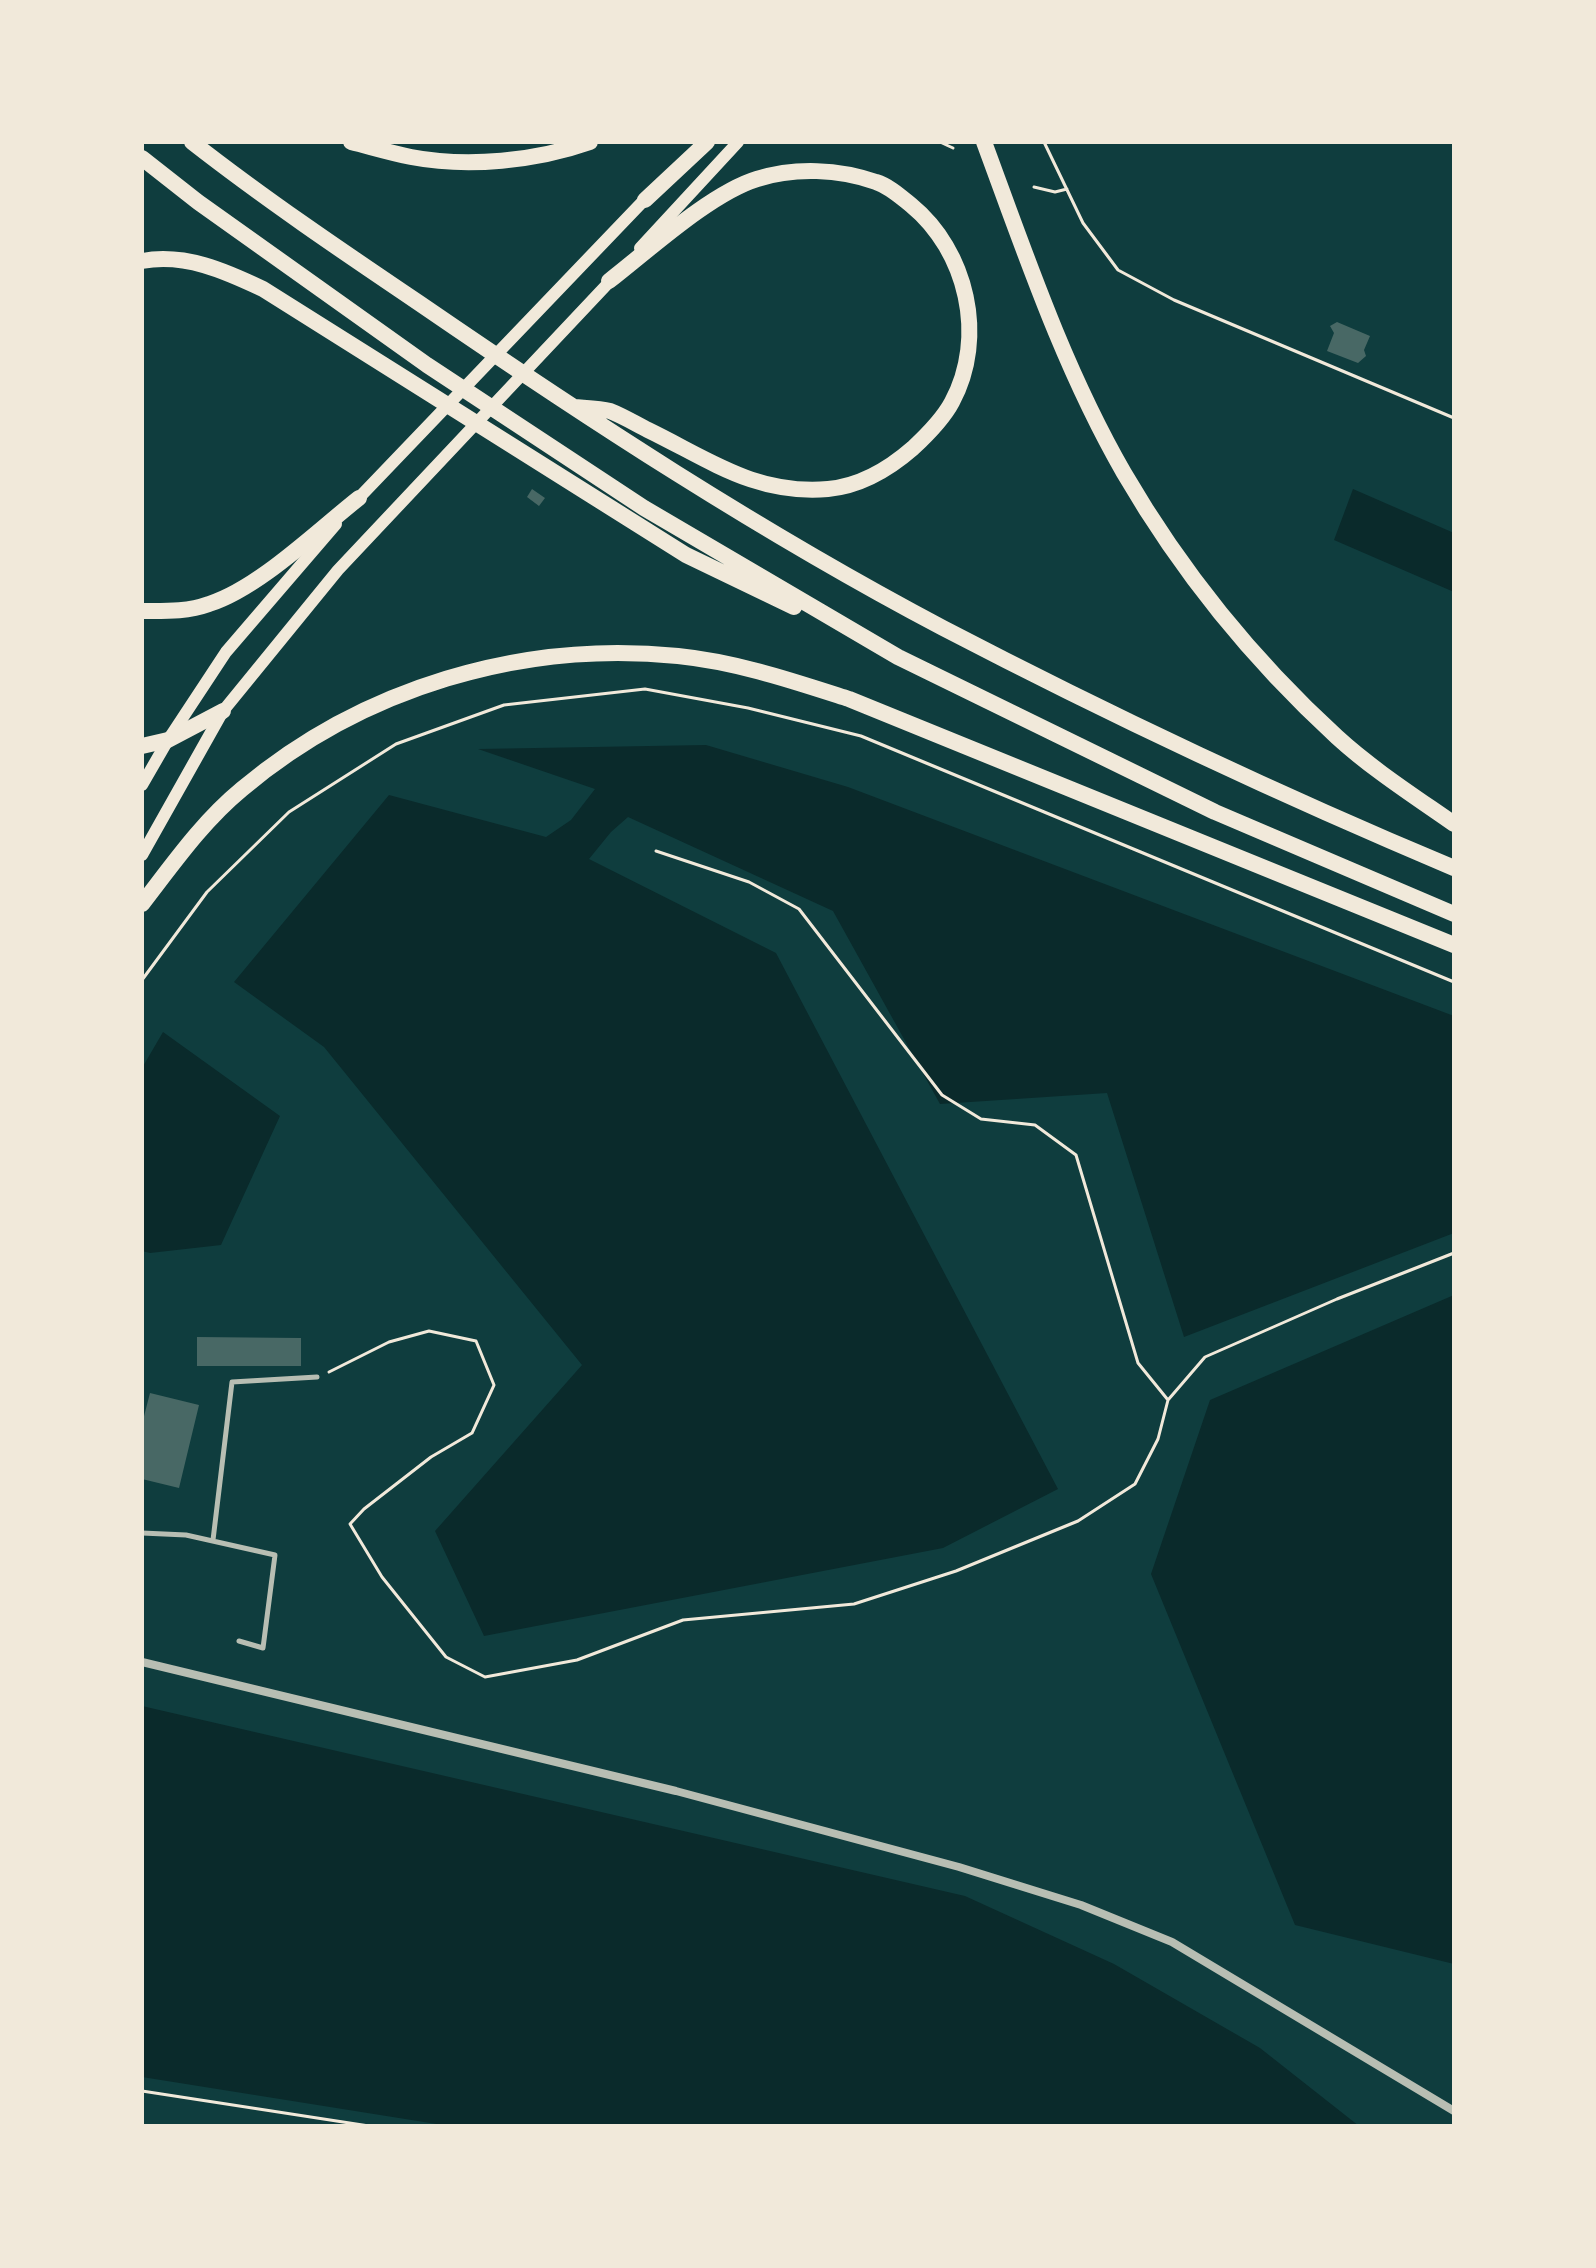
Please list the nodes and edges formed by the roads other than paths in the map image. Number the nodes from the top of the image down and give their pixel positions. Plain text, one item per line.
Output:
1 (192, 142) edge
2 (351, 142) edge
3 (590, 142) edge
4 (699, 142) edge
5 (707, 142) edge
6 (738, 142) edge
7 (984, 142) edge
8 (142, 158) edge
9 (645, 200) junction
10 (142, 261) edge
11 (609, 281) junction
12 (569, 406) junction
13 (359, 498) junction
14 (142, 611) edge
15 (898, 657) junction
16 (223, 711) junction
17 (168, 740) junction
18 (142, 746) edge
19 (142, 785) edge
20 (1454, 824) edge
21 (142, 855) edge
22 (1454, 868) edge
23 (142, 904) edge
24 (1454, 914) edge
25 (1454, 945) edge
26 (317, 1377) road end
27 (142, 1533) edge
28 (213, 1540) junction
29 (239, 1641) dead end
30 (142, 1662) edge
31 (1454, 2111) edge

1 - 12 highway
2 - 3 highway
4 - 9 main road
5 - 9 highway
6 - 11 main road
7 - 20 highway
8 - 15 highway
9 - 13 main road
10 - 15 highway
11 - 12 highway
11 - 16 main road
12 - 22 highway
13 - 14 highway
13 - 17 main road
15 - 24 highway
16 - 17 highway
16 - 21 main road
17 - 18 highway
17 - 19 main road
23 - 25 highway
26 - 28 lane
27 - 28 lane
28 - 29 lane
30 - 31 street

